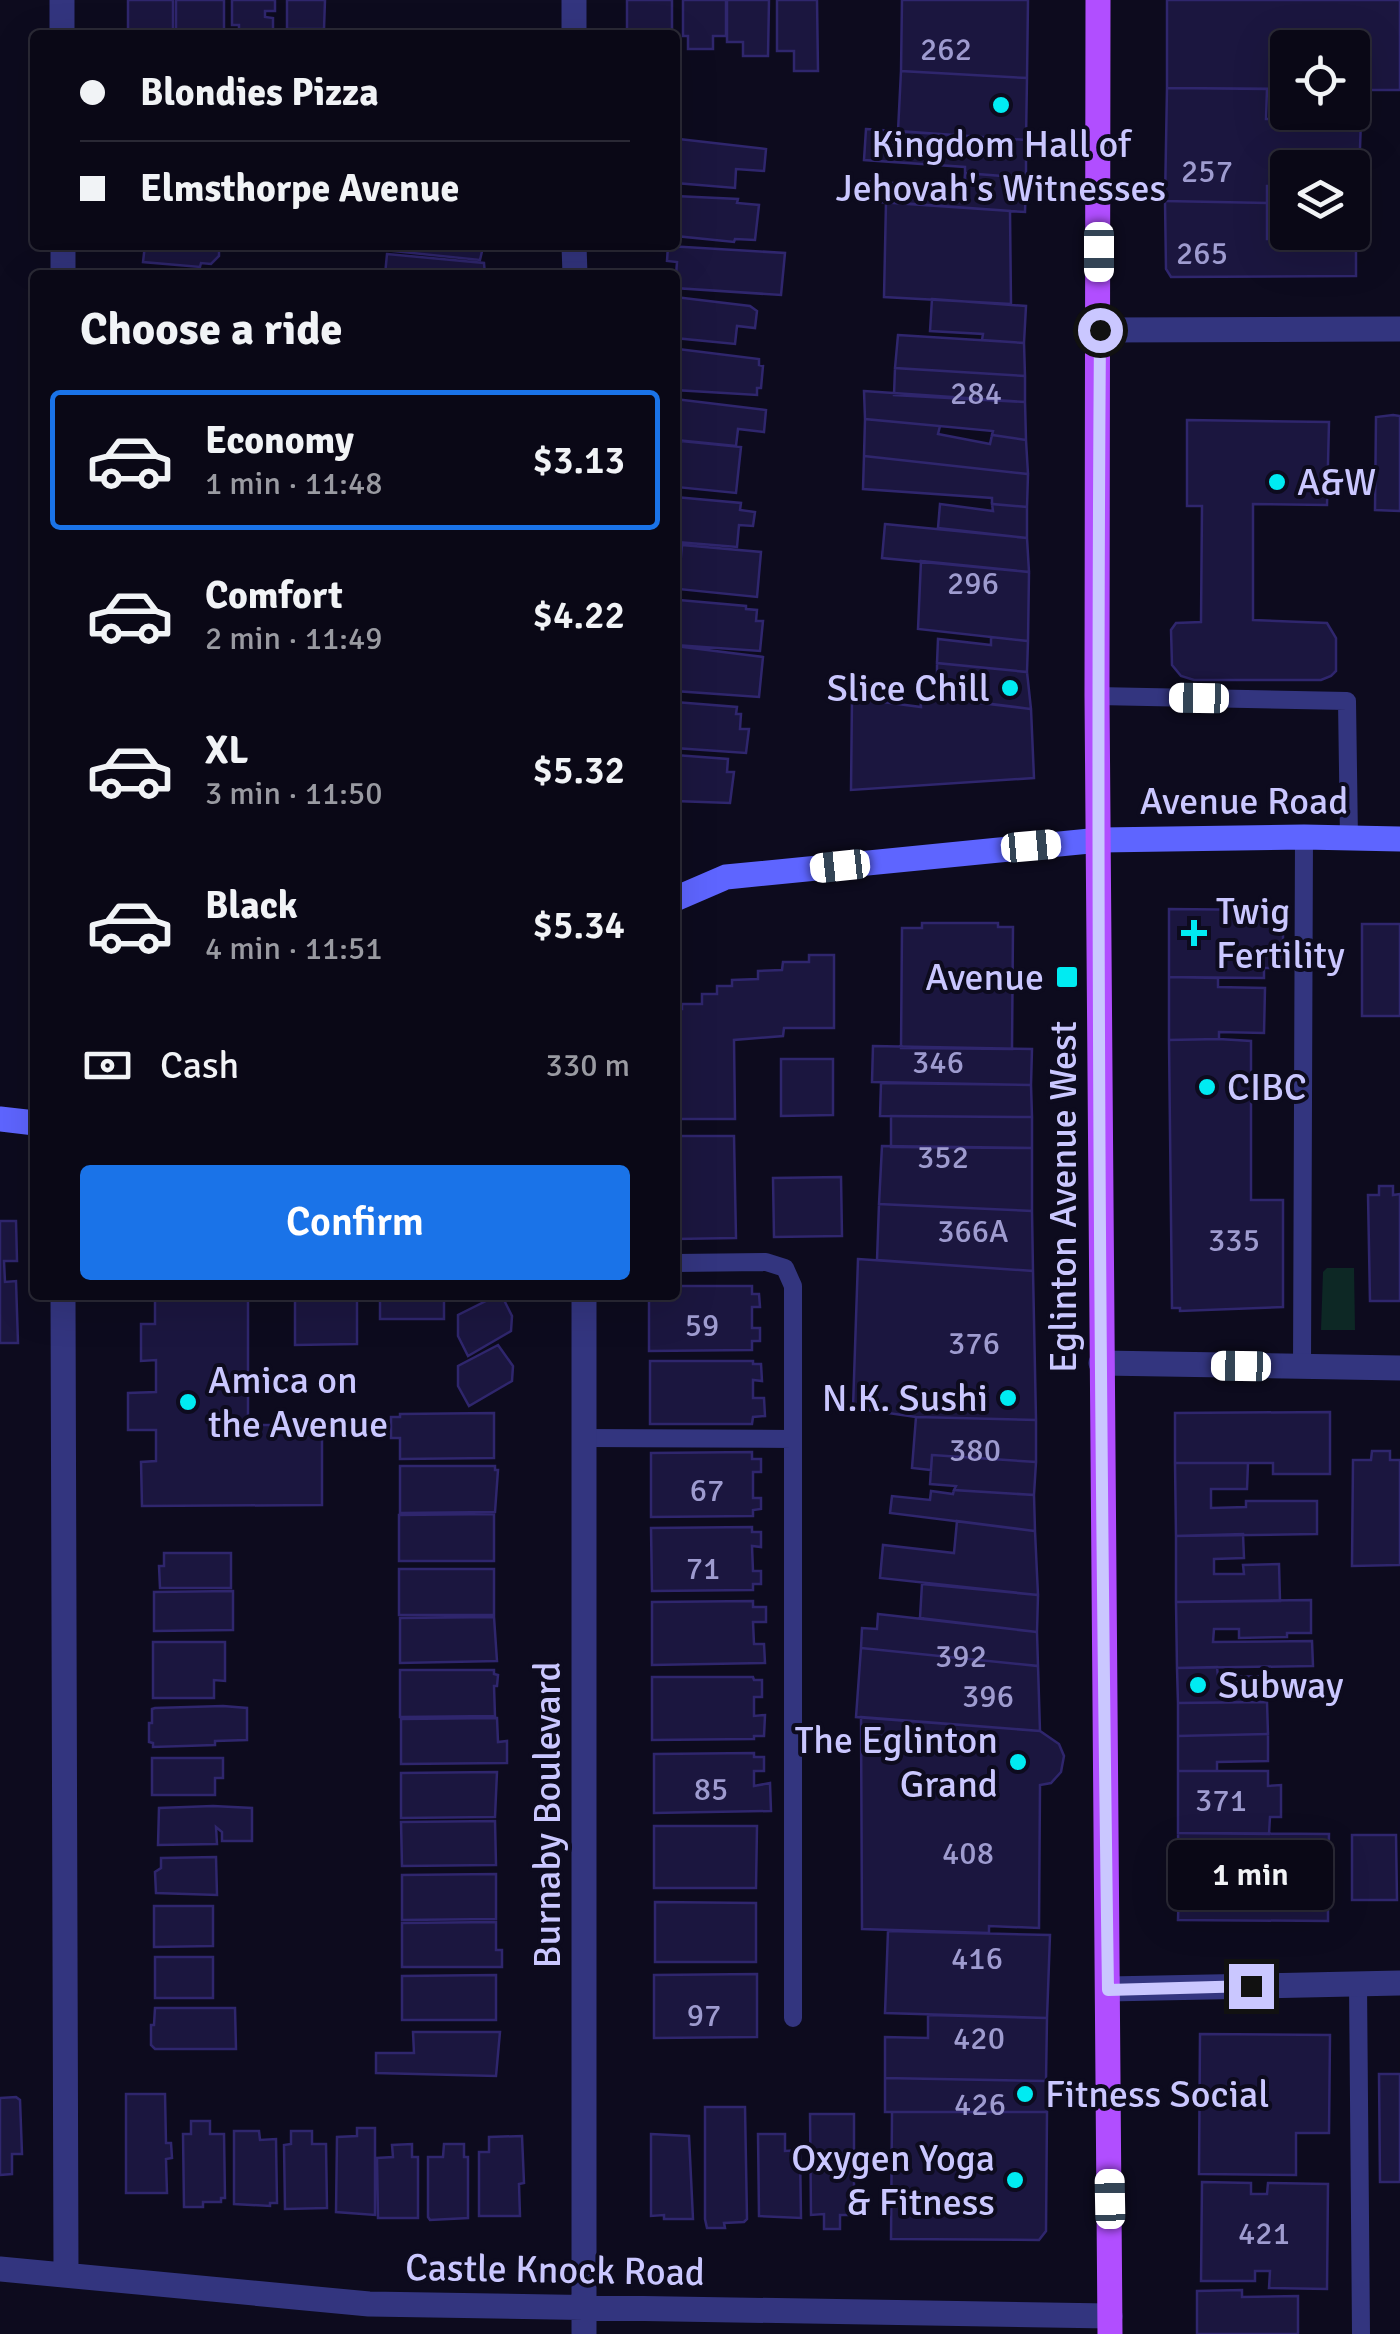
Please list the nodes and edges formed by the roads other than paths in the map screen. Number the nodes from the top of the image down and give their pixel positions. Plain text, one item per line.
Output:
1 (62, 0) edge
2 (574, 0) edge
3 (1098, 0) edge
4 (62, 30) edge
5 (574, 30) edge
6 (1400, 329) edge
7 (1100, 330) junction
8 (1097, 696) junction
9 (1304, 836) junction
10 (1349, 838) junction
11 (1400, 839) edge
12 (1100, 840) junction
13 (680, 897) edge
14 (0, 1120) edge
15 (30, 1123) edge
16 (680, 1262) edge
17 (63, 1300) edge
18 (584, 1300) edge
19 (1101, 1363) junction
20 (1302, 1367) junction
21 (1400, 1368) edge
22 (585, 1438) junction
23 (793, 1439) junction
24 (1358, 1983) junction
25 (1400, 1983) edge
26 (1108, 1990) junction
27 (793, 2018) dead end
28 (0, 2268) edge
29 (66, 2274) junction
30 (585, 2322) edge
31 (1110, 2325) edge
32 (1361, 2334) edge

1 - 4 street
2 - 5 street
3 - 7 main road, Eglinton Avenue West
6 - 7 street
7 - 8 main road, Eglinton Avenue West
8 - 10 lane
8 - 12 main road, Eglinton Avenue West
9 - 10 main road, Avenue Road
9 - 12 main road, Avenue Road
9 - 20 lane
10 - 11 main road, Avenue Road
12 - 13 main road, Avenue Road
12 - 19 main road, Eglinton Avenue West
14 - 15 main road
16 - 23 lane
17 - 29 street
18 - 22 street, Burnaby Boulevard
19 - 20 street
19 - 26 main road, Eglinton Avenue West
20 - 21 street
22 - 23 lane
22 - 30 street, Burnaby Boulevard
23 - 27 lane
24 - 25 street
24 - 26 street
24 - 32 lane
26 - 31 main road, Eglinton Avenue West
28 - 29 street, Castle Knock Road
29 - 30 street, Castle Knock Road
30 - 31 street, Castle Knock Road

